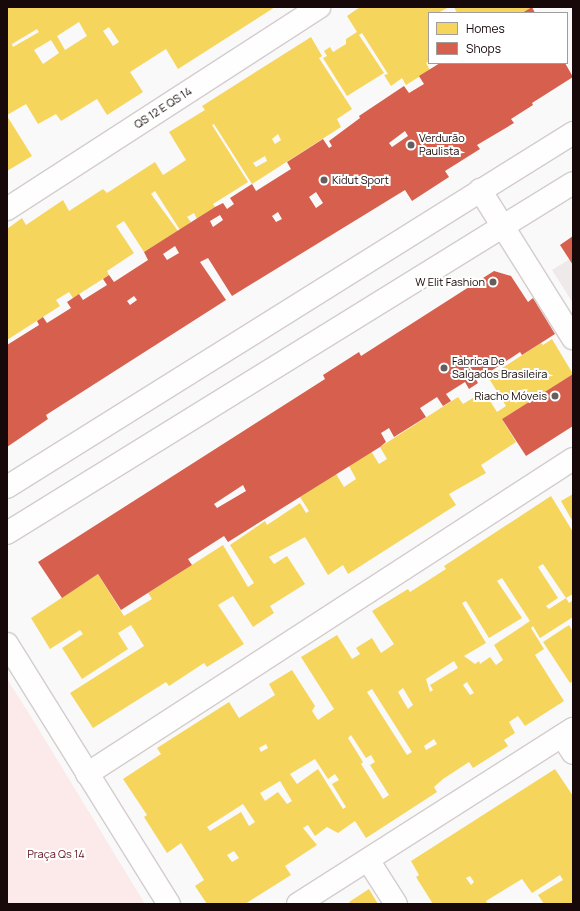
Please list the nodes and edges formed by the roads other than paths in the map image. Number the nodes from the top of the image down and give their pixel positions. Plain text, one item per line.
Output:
1 (319, 7) edge
2 (573, 133) edge
3 (573, 183) edge
4 (480, 190) junction
5 (7, 209) edge
6 (503, 225) junction
7 (573, 338) edge
8 (573, 459) edge
9 (7, 487) edge
10 (7, 532) edge
11 (7, 644) edge
12 (569, 739) edge
13 (87, 774) junction
14 (368, 860) junction
15 (169, 904) edge
16 (298, 904) edge
17 (396, 904) edge

1 - 5 street, QS 12 E QS 14
2 - 4 street
3 - 6 street
4 - 6 street
4 - 9 street
6 - 7 street
6 - 10 street
8 - 13 street
11 - 13 street
12 - 14 street
13 - 15 street
14 - 16 street
14 - 17 street

